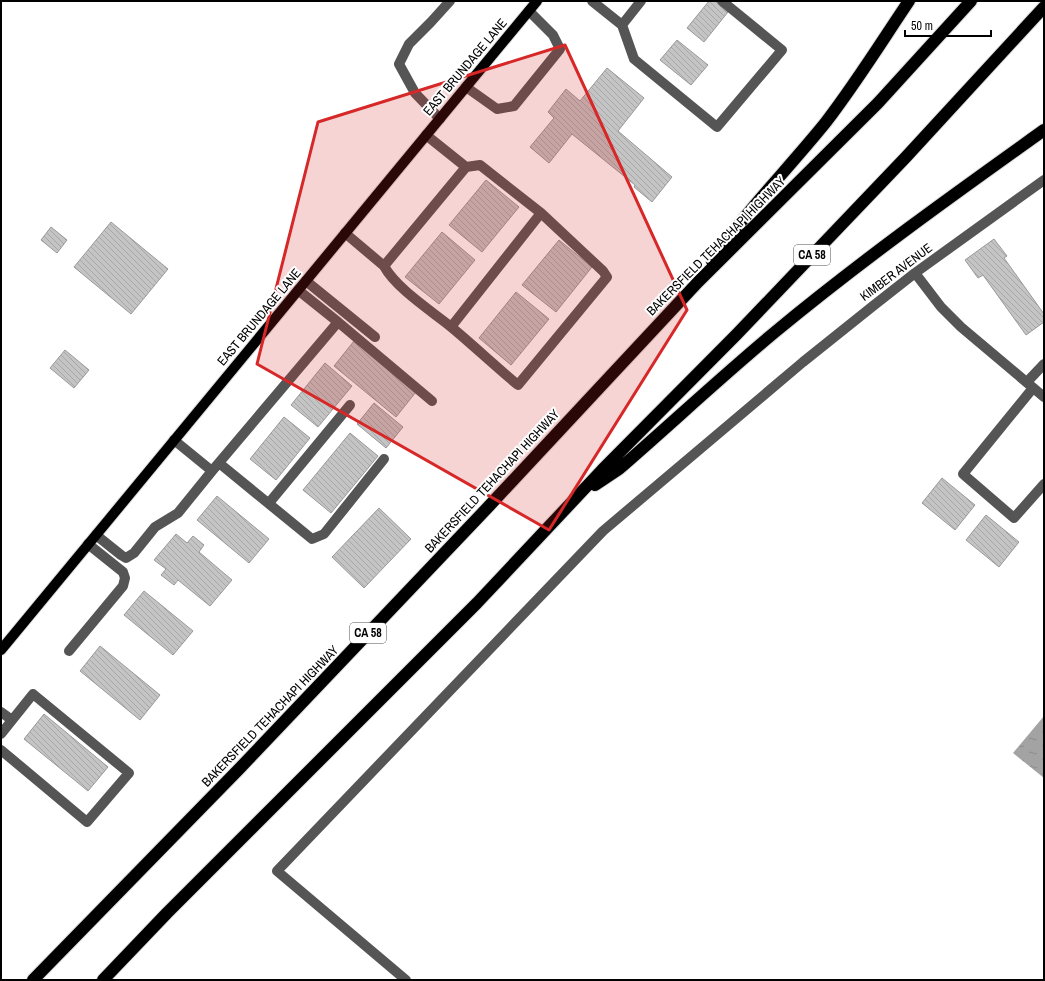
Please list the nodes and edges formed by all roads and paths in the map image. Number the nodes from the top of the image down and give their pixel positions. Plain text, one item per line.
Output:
1 (450, 1) edge
2 (537, 1) edge
3 (592, 1) edge
4 (641, 1) edge
5 (722, 1) edge
6 (909, 1) edge
7 (971, 1) edge
8 (1044, 7) edge
9 (528, 11) junction
10 (622, 25) junction
11 (466, 87) junction
12 (440, 119) junction
13 (1044, 130) edge
14 (426, 135) junction
15 (466, 167) junction
16 (1044, 180) edge
17 (541, 213) junction
18 (345, 233) junction
19 (384, 266) junction
20 (916, 273) junction
21 (306, 281) junction
22 (698, 282) junction
23 (298, 290) junction
24 (338, 322) junction
25 (451, 327) junction
26 (375, 337) dead end
27 (1044, 364) edge
28 (1030, 385) junction
29 (1044, 397) edge
30 (432, 401) dead end
31 (350, 405) dead end
32 (174, 440) junction
33 (384, 460) dead end
34 (219, 463) junction
35 (212, 471) junction
36 (1044, 484) edge
37 (576, 498) junction
38 (269, 504) junction
39 (96, 535) junction
40 (88, 544) junction
41 (2, 646) edge
42 (69, 651) dead end
43 (1, 712) edge
44 (12, 720) junction
45 (1, 734) edge
46 (1, 750) edge
47 (33, 980) edge
48 (103, 980) edge
49 (406, 980) edge

1 - 12 street
2 - 9 main road, EAST BRUNDAGE LANE
3 - 10 street
4 - 10 street
5 - 10 street
6 - 22 highway
7 - 22 highway, BAKERSFIELD TEHACHAPI HIGHWAY / CA 58
8 - 37 highway, CA 58
9 - 11 main road, EAST BRUNDAGE LANE
9 - 11 street
11 - 12 main road, EAST BRUNDAGE LANE
12 - 14 main road, EAST BRUNDAGE LANE
13 - 37 highway
14 - 15 street
14 - 18 main road, EAST BRUNDAGE LANE
15 - 17 street
15 - 19 street
16 - 20 street, KIMBER AVENUE
17 - 25 street
17 - 25 street
18 - 19 street
18 - 21 main road, EAST BRUNDAGE LANE
19 - 25 street
20 - 28 street
20 - 49 street, KIMBER AVENUE
21 - 23 main road, EAST BRUNDAGE LANE
21 - 26 street
22 - 47 highway, BAKERSFIELD TEHACHAPI HIGHWAY / CA 58
23 - 24 street
23 - 32 main road, EAST BRUNDAGE LANE
24 - 30 street
24 - 34 street
27 - 28 street
28 - 29 street
28 - 36 street
31 - 38 street
32 - 35 street
32 - 39 main road, EAST BRUNDAGE LANE
33 - 38 street
34 - 35 street
34 - 38 street
35 - 39 street
37 - 48 highway, CA 58
39 - 40 main road, EAST BRUNDAGE LANE
40 - 41 main road, EAST BRUNDAGE LANE
40 - 42 street
43 - 44 street
44 - 45 street
44 - 46 street

